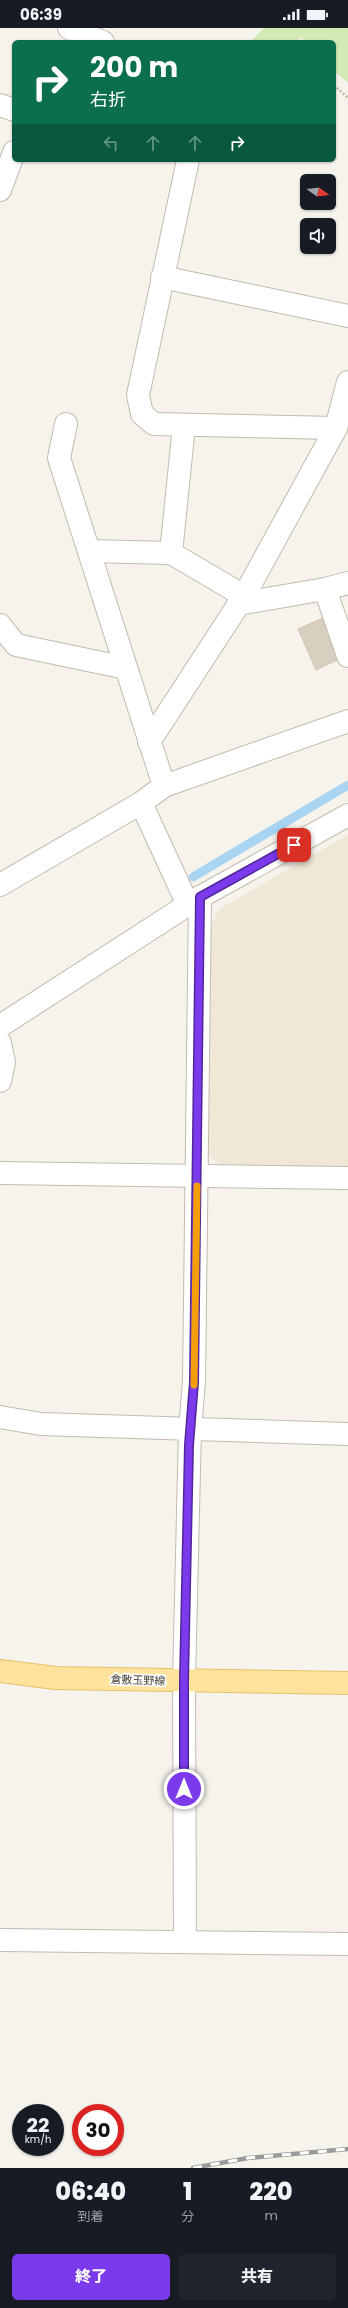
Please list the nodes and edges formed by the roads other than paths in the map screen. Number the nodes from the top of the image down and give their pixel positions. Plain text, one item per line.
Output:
1 (63, 28) edge
2 (69, 28) edge
3 (58, 40) edge
4 (98, 40) edge
5 (0, 105) edge
6 (12, 109) edge
7 (12, 157) edge
8 (188, 162) edge
9 (0, 190) edge
10 (162, 277) junction
11 (348, 316) edge
12 (348, 382) edge
13 (66, 424) dead end
14 (184, 426) junction
15 (336, 428) junction
16 (89, 551) junction
17 (171, 553) junction
18 (348, 582) edge
19 (325, 589) junction
20 (241, 600) junction
21 (0, 625) edge
22 (348, 656) edge
23 (126, 668) junction
24 (348, 721) edge
25 (150, 742) junction
26 (164, 786) junction
27 (141, 803) junction
28 (348, 815) edge
29 (0, 884) edge
30 (194, 901) junction
31 (0, 1026) edge
32 (0, 1043) edge
33 (0, 1081) edge
34 (0, 1173) edge
35 (197, 1176) junction
36 (348, 1178) edge
37 (0, 1417) edge
38 (190, 1429) junction
39 (348, 1434) edge
40 (0, 1671) edge
41 (184, 1681) junction
42 (348, 1683) edge
43 (0, 1940) edge
44 (185, 1942) junction
45 (348, 1944) edge

1 - 3 street
2 - 4 street
5 - 6 street
7 - 9 street
8 - 10 street
10 - 11 street
10 - 14 street
12 - 15 street
13 - 16 street
14 - 15 street
14 - 17 street
15 - 20 street
16 - 17 street
16 - 23 street
17 - 20 street
18 - 19 street
19 - 20 street
19 - 22 street
20 - 25 street
21 - 23 street
23 - 25 street
24 - 26 street
25 - 26 street
26 - 27 street
27 - 29 street
27 - 30 street
28 - 30 street
30 - 31 street
30 - 35 street
32 - 33 street
34 - 35 street
35 - 36 street
35 - 38 street
37 - 38 street
38 - 39 street
38 - 41 street
40 - 41 main road, 倉敷玉野線
41 - 42 main road, 倉敷玉野線
41 - 44 street
43 - 44 street
44 - 45 street

